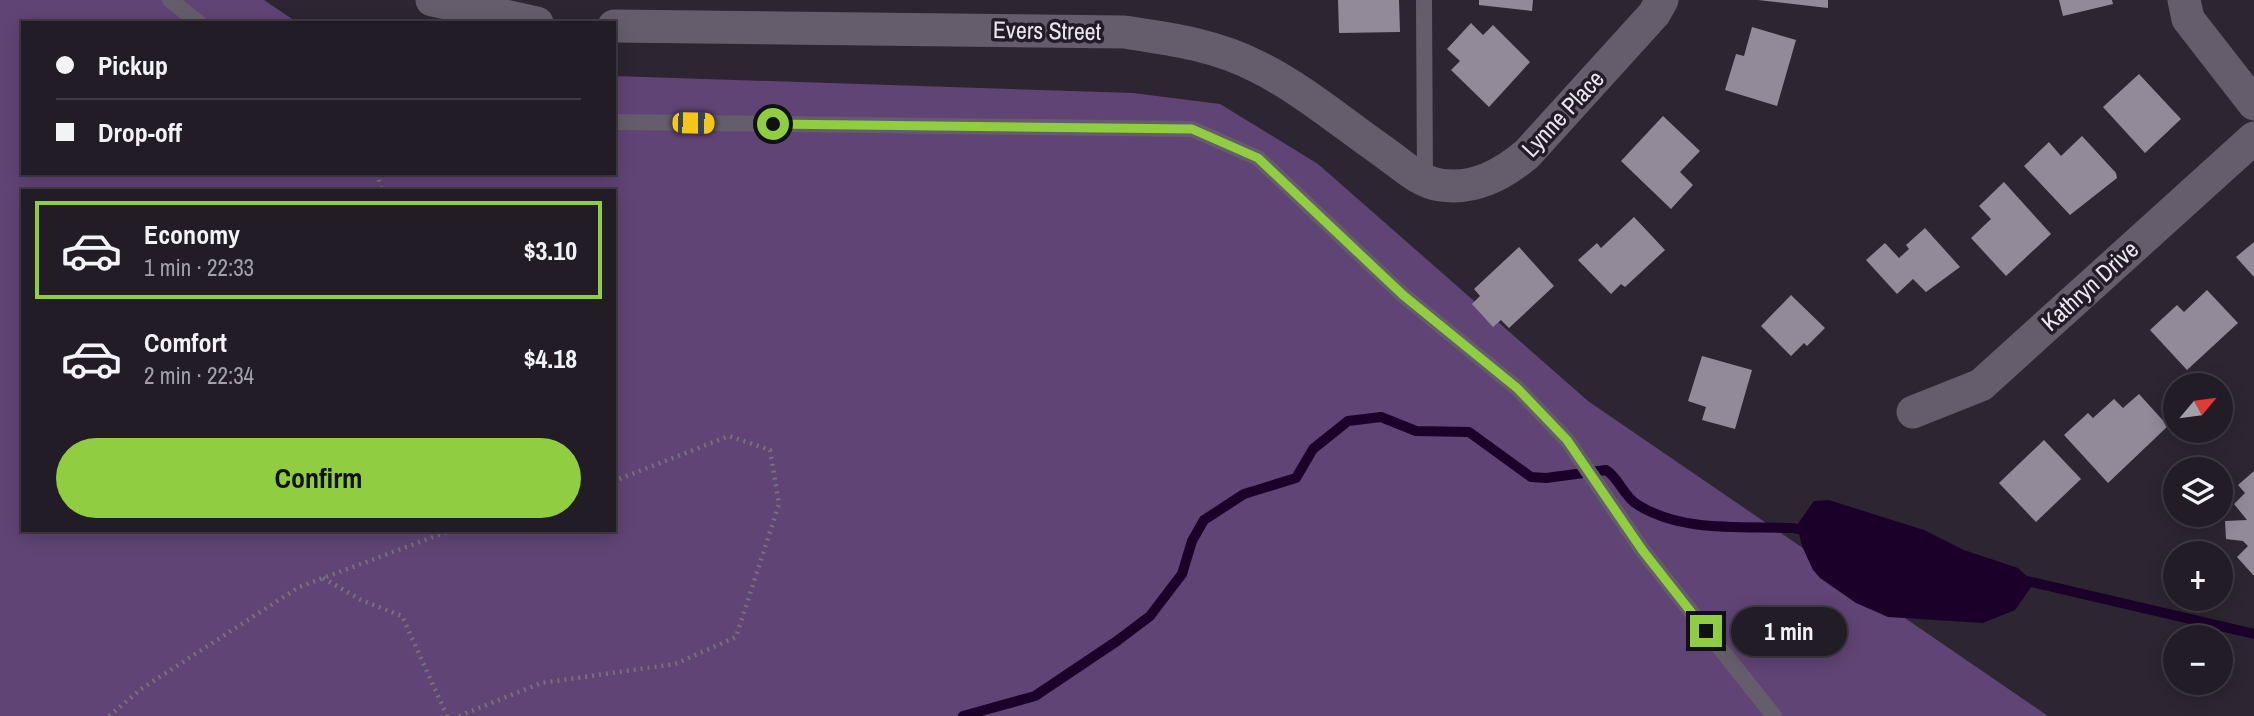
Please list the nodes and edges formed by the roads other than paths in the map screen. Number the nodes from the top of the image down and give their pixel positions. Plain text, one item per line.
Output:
1 (170, 0) edge
2 (432, 0) edge
3 (1424, 0) edge
4 (1662, 0) edge
5 (2184, 0) edge
6 (196, 21) edge
7 (528, 21) edge
8 (616, 26) edge
9 (2254, 104) edge
10 (616, 122) edge
11 (2254, 138) edge
12 (1432, 183) junction
13 (1913, 412) dead end
14 (1774, 716) edge

1 - 6 lane
2 - 7 street
3 - 12 lane
4 - 12 street, Lynne Place
5 - 9 street
8 - 12 street, Evers Street
10 - 14 lane
11 - 13 street, Kathryn Drive

